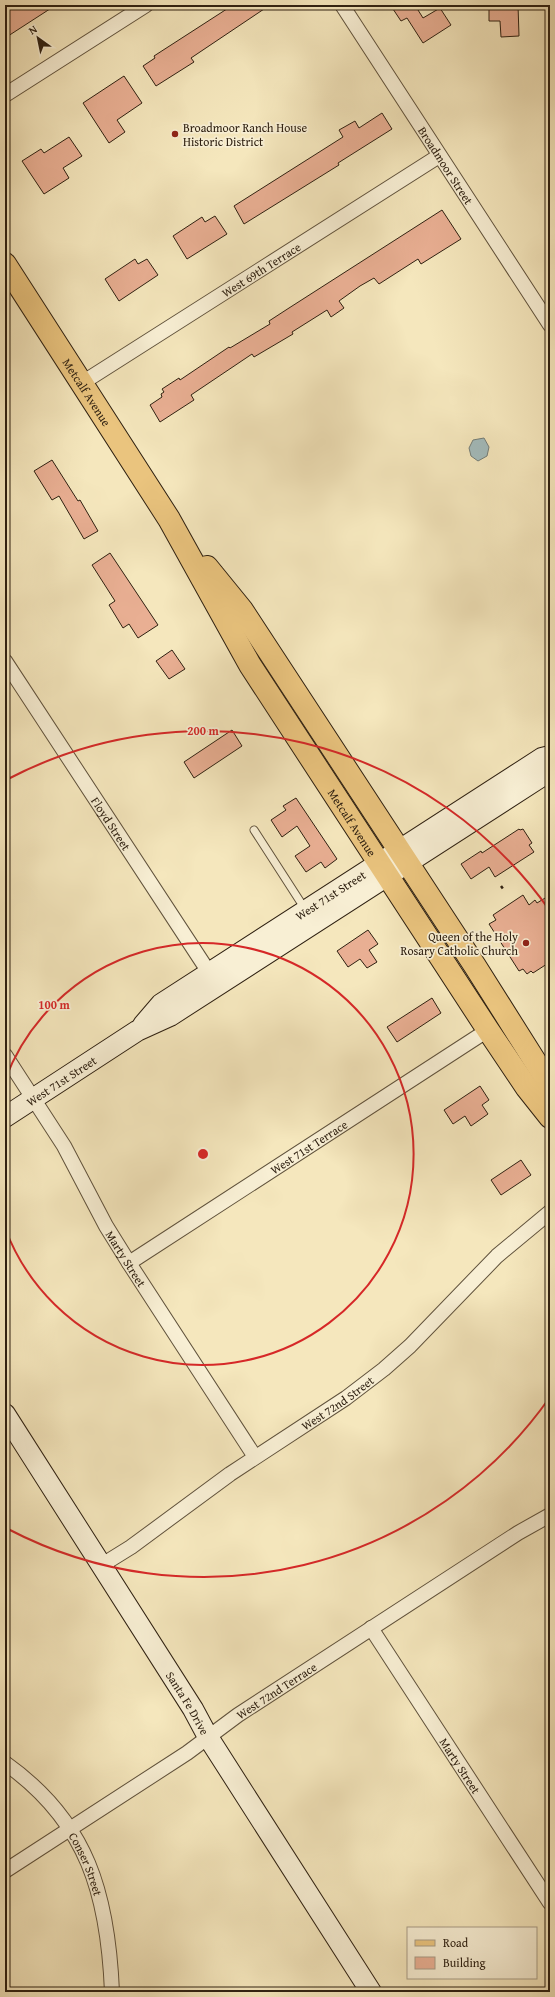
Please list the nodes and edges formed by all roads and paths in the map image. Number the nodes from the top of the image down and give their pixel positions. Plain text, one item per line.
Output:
1 (146, 5) edge
2 (342, 5) edge
3 (5, 95) edge
4 (439, 156) junction
5 (5, 264) edge
6 (550, 325) edge
7 (82, 383) junction
8 (169, 519) junction
9 (5, 661) edge
10 (550, 756) edge
11 (550, 771) edge
12 (254, 830) dead end
13 (403, 857) junction
14 (382, 870) junction
15 (501, 886) dead end
16 (504, 890) dead end
17 (306, 911) junction
18 (213, 979) junction
19 (488, 1030) junction
20 (5, 1054) edge
21 (550, 1085) edge
22 (34, 1098) junction
23 (5, 1116) edge
24 (550, 1117) edge
25 (550, 1212) edge
26 (129, 1263) junction
27 (5, 1414) edge
28 (255, 1457) junction
29 (550, 1516) edge
30 (102, 1565) junction
31 (371, 1628) junction
32 (208, 1737) junction
33 (5, 1763) edge
34 (69, 1829) junction
35 (5, 1871) edge
36 (550, 1903) edge
37 (112, 1992) edge
38 (371, 1992) edge

1 - 3 street
2 - 4 street, Broadmoor Street
4 - 6 street, Broadmoor Street
4 - 7 street, West 69th Terrace
5 - 7 main road, Metcalf Avenue
7 - 8 main road, Metcalf Avenue
8 - 13 main road, Metcalf Avenue
8 - 14 main road, Metcalf Avenue
9 - 18 street, Floyd Street
10 - 13 street, West 71st Street
11 - 13 street, West 71st Street
12 - 17 lane
13 - 14 street, West 71st Street
13 - 21 main road, Metcalf Avenue
14 - 17 street, West 71st Street
14 - 18 street, West 71st Street
14 - 19 main road, Metcalf Avenue
15 - 16 path
17 - 18 street, West 71st Street
18 - 22 street, West 71st Street
19 - 24 main road, Metcalf Avenue
19 - 26 street, West 71st Terrace
20 - 22 street, Marty Street
22 - 23 street, West 71st Street
22 - 26 street, Marty Street
25 - 28 street, West 72nd Street
26 - 28 street, Marty Street
27 - 30 street, Santa Fe Drive
28 - 30 street, West 72nd Street
29 - 31 street, West 72nd Terrace
30 - 32 street, Santa Fe Drive
31 - 32 street, West 72nd Terrace
31 - 36 street, Marty Street
32 - 34 street, West 72nd Terrace
32 - 38 street, Santa Fe Drive
33 - 34 street, Conser Street
34 - 35 street, West 72nd Terrace
34 - 37 street, Conser Street

